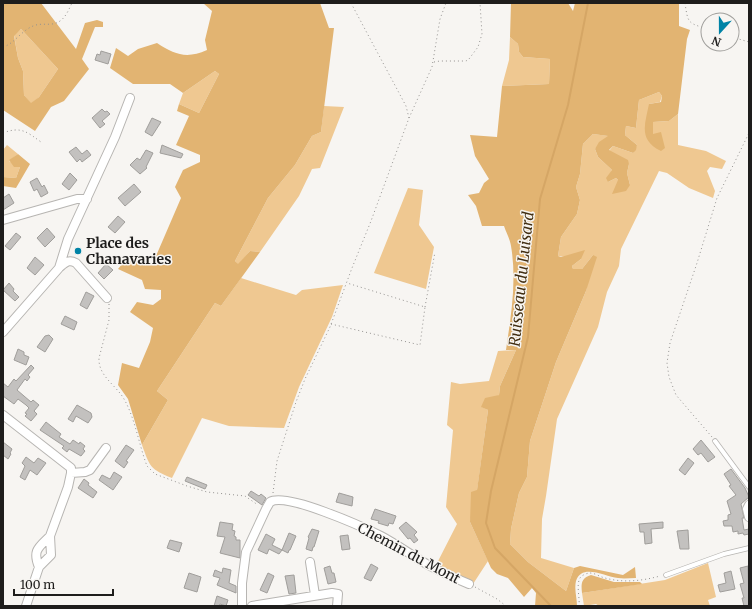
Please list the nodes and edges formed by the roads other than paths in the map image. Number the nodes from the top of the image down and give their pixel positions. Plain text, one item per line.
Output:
1 (130, 98) dead end
2 (87, 199) junction
3 (3, 220) edge
4 (59, 268) junction
5 (107, 298) road end
6 (3, 332) edge
7 (3, 415) edge
8 (715, 441) road end
9 (106, 448) dead end
10 (71, 473) junction
11 (749, 488) edge
12 (749, 505) edge
13 (749, 517) edge
14 (50, 536) junction
15 (749, 548) edge
16 (310, 562) dead end
17 (39, 567) junction
18 (666, 575) road end
19 (469, 584) road end
20 (315, 595) junction
21 (26, 606) edge
22 (242, 606) edge
23 (252, 606) edge
24 (338, 606) edge

1 - 2 street
2 - 3 street
2 - 4 street
4 - 5 street
4 - 6 street
7 - 10 street
8 - 11 lane
9 - 10 street
10 - 14 street
12 - 13 street
14 - 17 street
14 - 17 street
15 - 18 lane
16 - 20 street
17 - 21 street
19 - 22 street, Chemin du Mont
20 - 23 street
20 - 24 street

